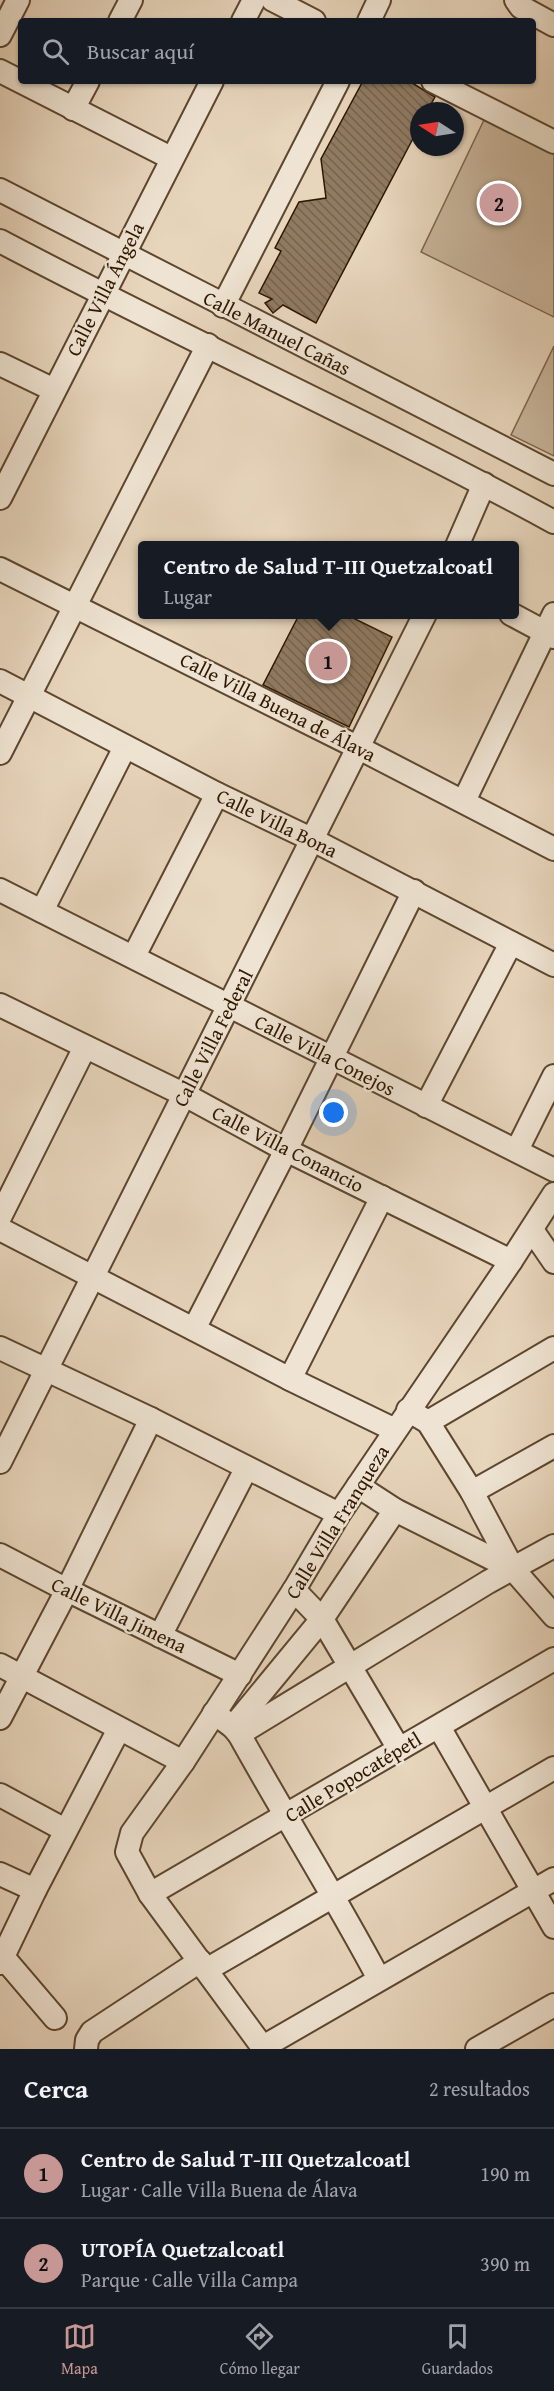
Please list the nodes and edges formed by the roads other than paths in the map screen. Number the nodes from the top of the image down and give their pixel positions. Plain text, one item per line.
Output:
1 (18, 0) edge
2 (131, 0) edge
3 (254, 0) edge
4 (273, 0) edge
5 (379, 0) edge
6 (516, 0) edge
7 (122, 18) edge
8 (245, 18) edge
9 (308, 18) edge
10 (370, 18) edge
11 (554, 25) edge
12 (0, 35) edge
13 (0, 71) edge
14 (18, 80) edge
15 (25, 84) edge
16 (86, 84) edge
17 (210, 84) edge
18 (336, 84) edge
19 (439, 84) edge
20 (73, 109) junction
21 (554, 142) edge
22 (171, 158) junction
23 (0, 190) edge
24 (0, 241) edge
25 (123, 255) junction
26 (103, 296) junction
27 (223, 306) junction
28 (208, 345) junction
29 (0, 364) edge
30 (54, 390) junction
31 (554, 474) edge
32 (484, 484) junction
33 (0, 498) edge
34 (554, 522) edge
35 (459, 541) edge
36 (0, 568) edge
37 (75, 606) junction
38 (519, 617) edge
39 (423, 619) edge
40 (551, 627) edge
41 (0, 681) edge
42 (28, 696) junction
43 (125, 747) junction
44 (359, 748) junction
45 (0, 753) edge
46 (217, 794) junction
47 (464, 801) junction
48 (313, 840) junction
49 (554, 849) edge
50 (0, 890) edge
51 (414, 891) junction
52 (42, 911) junction
53 (511, 944) junction
54 (134, 956) junction
55 (554, 965) edge
56 (0, 1005) edge
57 (230, 1006) junction
58 (85, 1047) junction
59 (331, 1059) junction
60 (554, 1076) edge
61 (185, 1095) junction
62 (426, 1106) junction
63 (286, 1150) junction
64 (517, 1150) junction
65 (554, 1170) edge
66 (554, 1194) edge
67 (382, 1197) junction
68 (0, 1217) edge
69 (0, 1229) edge
70 (532, 1230) junction
71 (552, 1253) edge
72 (511, 1261) junction
73 (92, 1278) junction
74 (194, 1329) junction
75 (0, 1348) edge
76 (554, 1348) edge
77 (47, 1370) junction
78 (290, 1379) junction
79 (408, 1410) junction
80 (151, 1419) junction
81 (428, 1422) junction
82 (395, 1430) junction
83 (554, 1446) edge
84 (0, 1462) edge
85 (246, 1469) junction
86 (358, 1486) junction
87 (472, 1492) junction
88 (395, 1510) junction
89 (339, 1514) junction
90 (554, 1546) edge
91 (0, 1555) edge
92 (513, 1569) junction
93 (67, 1590) junction
94 (294, 1590) junction
95 (554, 1616) edge
96 (322, 1619) junction
97 (160, 1636) junction
98 (554, 1659) edge
99 (0, 1665) edge
100 (350, 1667) junction
101 (240, 1675) junction
102 (21, 1676) junction
103 (214, 1713) junction
104 (0, 1718) edge
105 (439, 1727) junction
106 (119, 1729) junction
107 (236, 1731) junction
108 (399, 1749) junction
109 (183, 1762) junction
110 (554, 1768) edge
111 (0, 1795) edge
112 (486, 1806) junction
113 (285, 1818) junction
114 (65, 1830) junction
115 (0, 1874) edge
116 (554, 1879) edge
117 (35, 1890) junction
118 (533, 1891) junction
119 (150, 1894) junction
120 (335, 1896) junction
121 (554, 1926) edge
122 (2, 1960) edge
123 (203, 1966) junction
124 (379, 1979) junction
125 (554, 2005) edge
126 (55, 2018) dead end
127 (263, 2048) edge
128 (86, 2049) edge
129 (477, 2049) edge

1 - 12 street
2 - 7 street
3 - 8 street
4 - 9 street
5 - 10 street
6 - 11 street
13 - 14 street
15 - 20 street
16 - 20 street
17 - 22 street, Calle Villa Ángela
18 - 27 street
19 - 21 street
20 - 22 street
22 - 25 street, Calle Villa Ángela
23 - 25 street, Calle Manuel Cañas
24 - 26 street, Calle Manuel Cañas
25 - 26 street, Calle Villa Ángela
25 - 27 street, Calle Manuel Cañas
26 - 28 street, Calle Manuel Cañas
26 - 30 street, Calle Villa Ángela
27 - 31 street, Calle Manuel Cañas
28 - 32 street, Calle Manuel Cañas
28 - 37 street
29 - 30 street
30 - 33 street, Calle Villa Ángela
32 - 34 street, Calle Manuel Cañas
32 - 35 street
36 - 37 street, Calle Villa Buena de Álava
37 - 42 street
37 - 44 street, Calle Villa Buena de Álava
38 - 40 street
39 - 44 street, Calle Villa Federal
40 - 47 street
41 - 42 street, Calle Villa Bona
42 - 43 street, Calle Villa Bona
42 - 45 street
43 - 46 street, Calle Villa Bona
43 - 52 street
44 - 47 street, Calle Villa Buena de Álava
44 - 48 street, Calle Villa Federal
46 - 48 street, Calle Villa Bona
46 - 54 street
47 - 49 street, Calle Villa Buena de Álava
48 - 51 street, Calle Villa Bona
48 - 57 street, Calle Villa Federal
50 - 52 street, Calle Villa Conejos
51 - 53 street, Calle Villa Bona
51 - 59 street
52 - 54 street, Calle Villa Conejos
53 - 55 street, Calle Villa Bona
53 - 62 street
54 - 57 street, Calle Villa Conejos
56 - 58 street, Calle Villa Conancio
57 - 59 street, Calle Villa Conejos
57 - 61 street, Calle Villa Federal
58 - 61 street, Calle Villa Conancio
58 - 68 street
59 - 62 street, Calle Villa Conejos
59 - 63 street
60 - 64 street
61 - 63 street, Calle Villa Conancio
61 - 73 street, Calle Villa Federal
62 - 64 street, Calle Villa Conejos
63 - 67 street, Calle Villa Conancio
63 - 74 street
64 - 65 street, Calle Villa Conejos
66 - 70 street, Calle Villa Franqueza
67 - 72 street, Calle Villa Conancio
67 - 78 street
69 - 73 street
70 - 71 street
70 - 72 street, Calle Villa Franqueza
72 - 79 street, Calle Villa Franqueza
73 - 74 street
73 - 77 street, Calle Villa Federal
74 - 78 street
75 - 77 street
76 - 81 street
77 - 80 street
77 - 84 street, Calle Villa Federal
78 - 82 street
79 - 81 street
79 - 82 street, Calle Villa Franqueza
80 - 85 street
80 - 93 street
81 - 87 street
82 - 86 street, Calle Villa Franqueza
83 - 87 street
85 - 89 street
85 - 97 street
86 - 88 street
86 - 89 street, Calle Villa Franqueza
87 - 92 street
88 - 92 street
88 - 96 street
89 - 94 street, Calle Villa Franqueza
90 - 92 street
91 - 93 street, Calle Villa Jimena
92 - 95 street
92 - 100 street
93 - 97 street, Calle Villa Jimena
93 - 102 street
94 - 96 street
94 - 101 street, Calle Villa Franqueza
96 - 100 street
96 - 107 street
97 - 101 street, Calle Villa Jimena
98 - 105 street, Calle Popocatépetl
99 - 102 street
100 - 107 street
100 - 108 street
101 - 103 street, Calle Villa Franqueza
102 - 104 street
102 - 106 street
103 - 107 street
103 - 109 street, Calle Villa Franqueza
105 - 108 street, Calle Popocatépetl
105 - 112 street
106 - 109 street
106 - 114 street
107 - 113 street
108 - 113 street, Calle Popocatépetl
109 - 119 street, Calle Villa Franqueza
110 - 112 street
111 - 114 street
112 - 118 street
112 - 120 street
113 - 119 street, Calle Popocatépetl
113 - 120 street
114 - 117 street
115 - 117 street
116 - 118 street
117 - 122 street
118 - 121 street
118 - 124 street
119 - 123 street
120 - 123 street
120 - 124 street
122 - 126 street
123 - 127 street
123 - 128 street
124 - 127 street
125 - 129 street

